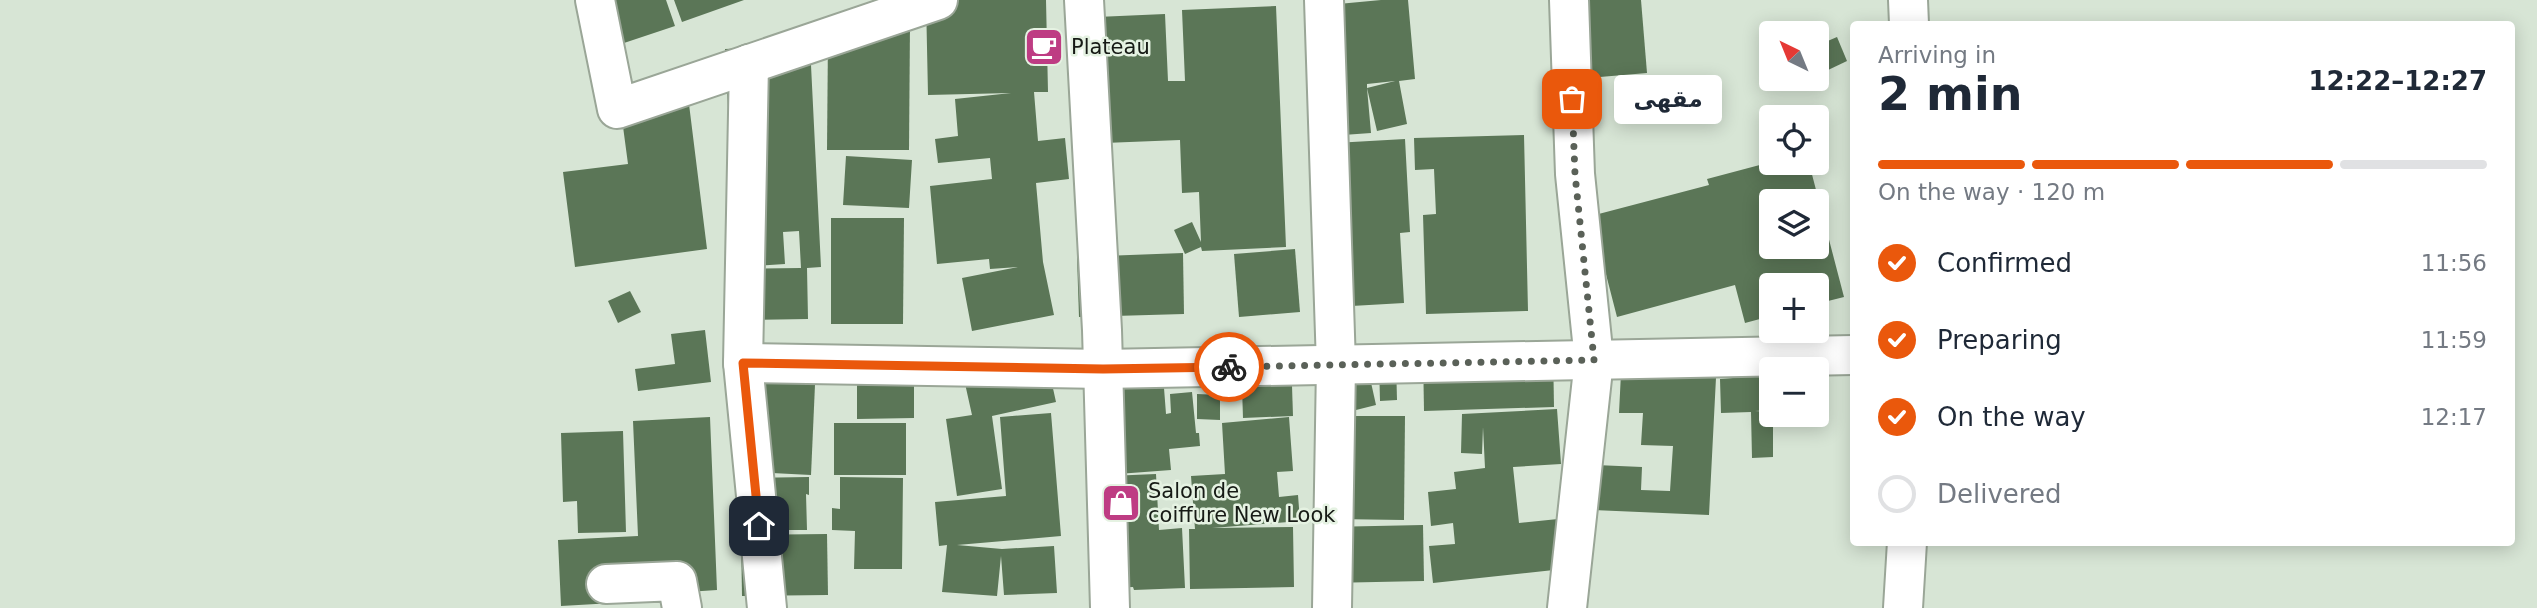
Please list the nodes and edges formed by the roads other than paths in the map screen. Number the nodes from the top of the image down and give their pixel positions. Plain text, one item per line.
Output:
1 (595, 0) edge
2 (938, 0) edge
3 (1084, 0) edge
4 (1097, 0) edge
5 (1324, 0) edge
6 (1569, 0) edge
7 (1908, 0) edge
8 (1909, 21) edge
9 (749, 64) junction
10 (1850, 355) edge
11 (1594, 360) junction
12 (743, 363) junction
13 (1336, 365) junction
14 (1103, 369) junction
15 (1907, 546) edge
16 (606, 584) dead end
17 (682, 608) edge
18 (766, 608) edge
19 (1110, 608) edge
20 (1332, 608) edge
21 (1567, 608) edge
22 (1903, 608) edge

1 - 9 street
2 - 9 street
3 - 4 street
3 - 14 street
5 - 13 street
6 - 11 street
7 - 8 street
9 - 12 street
10 - 11 street
11 - 13 street
11 - 21 street
12 - 14 street
12 - 18 street
13 - 14 street
13 - 20 street
14 - 19 street
15 - 22 street
16 - 17 street

